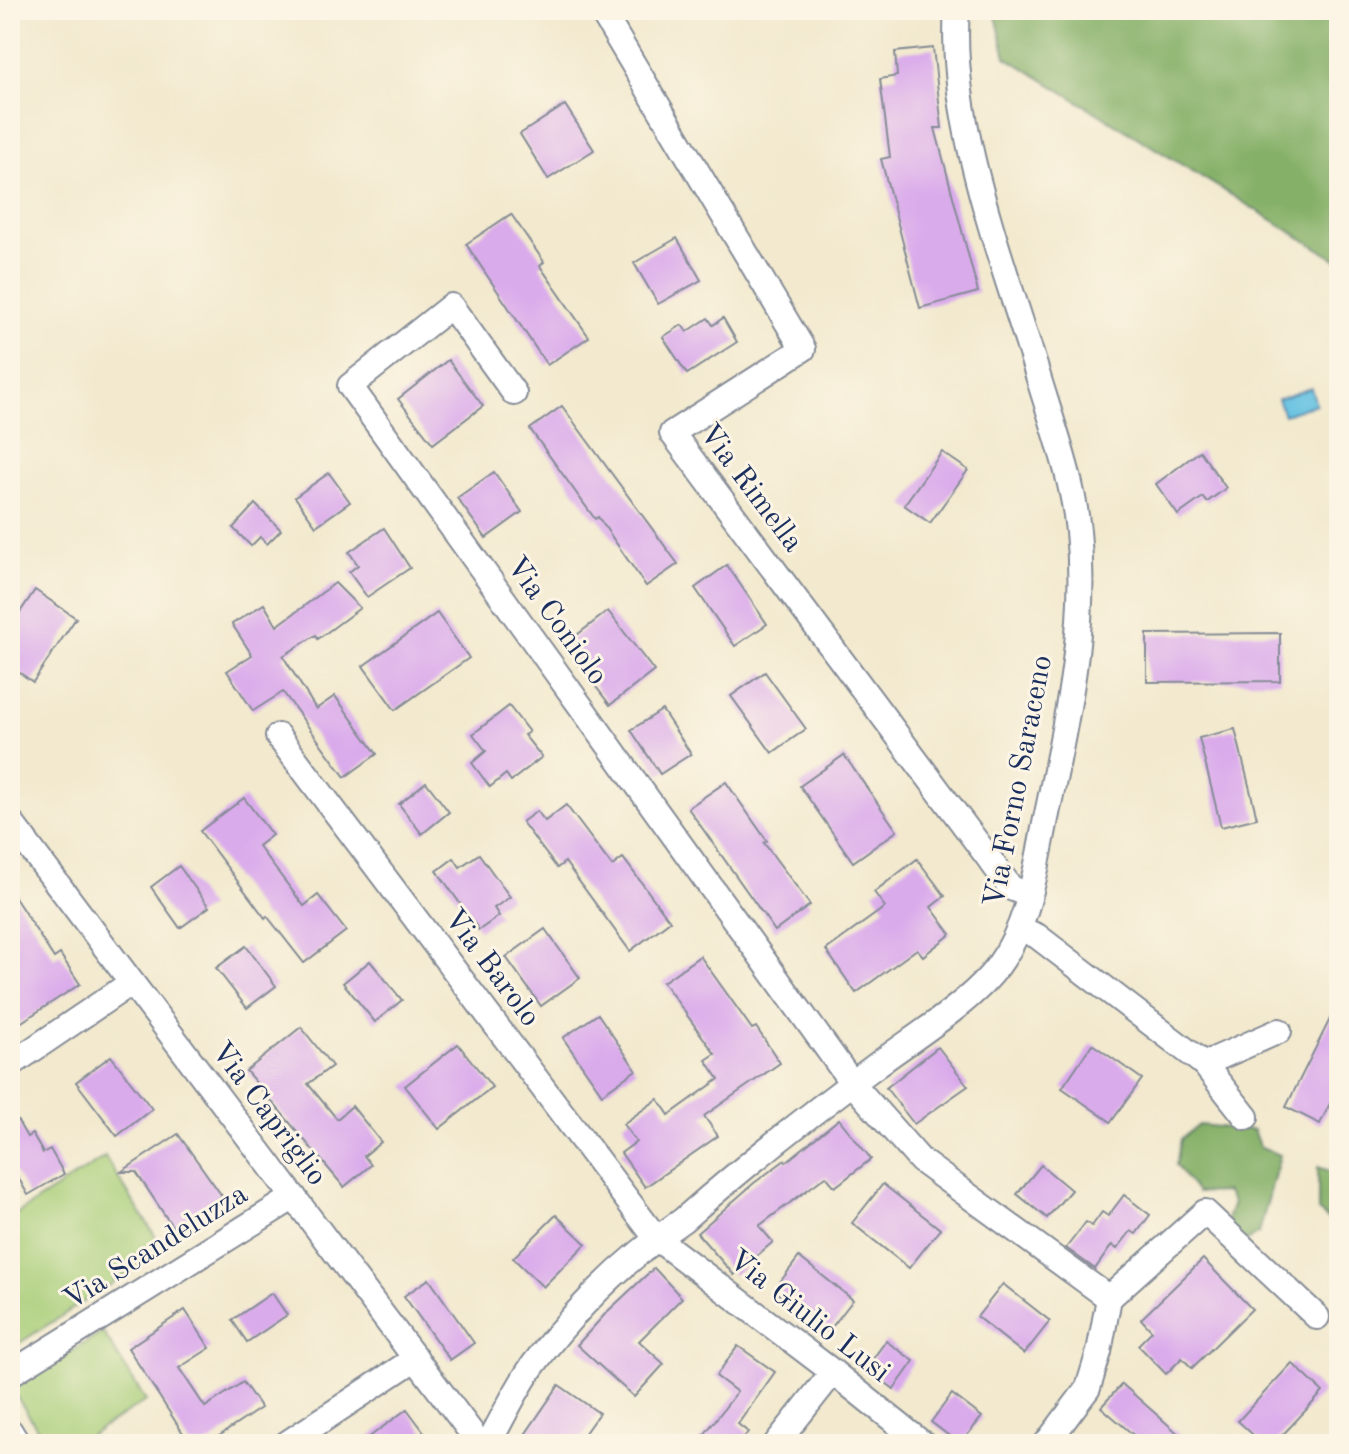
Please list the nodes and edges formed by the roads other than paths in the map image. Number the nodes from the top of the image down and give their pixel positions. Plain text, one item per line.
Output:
1 (601, 10) edge
2 (957, 10) edge
3 (514, 393) dead end
4 (278, 736) dead end
5 (10, 821) edge
6 (1029, 895) junction
7 (1020, 929) junction
8 (131, 983) junction
9 (1279, 1031) dead end
10 (1204, 1064) junction
11 (10, 1065) edge
12 (852, 1083) junction
13 (1246, 1117) dead end
14 (294, 1197) junction
15 (656, 1238) junction
16 (1109, 1298) junction
17 (1317, 1317) dead end
18 (416, 1358) junction
19 (833, 1372) junction
20 (10, 1374) edge
21 (10, 1431) edge
22 (18, 1444) edge
23 (286, 1444) edge
24 (480, 1444) edge
25 (488, 1444) edge
26 (776, 1444) edge
27 (923, 1444) edge
28 (1046, 1444) edge

1 - 6 street, Via Rimella
2 - 6 street, Via Forno Saraceno
3 - 12 street, Via Coniolo
4 - 15 street, Via Barolo
5 - 8 street, Via Capriglio
6 - 7 street, Via Forno Saraceno
7 - 10 street
7 - 12 street, Via Forno Saraceno
8 - 11 street
8 - 14 street, Via Capriglio
9 - 10 street
10 - 13 street
12 - 15 street, Via Forno Saraceno
12 - 16 street
14 - 18 street, Via Capriglio
14 - 20 street, Via Scandeluzza
15 - 19 street, Via Giulio Lusi
15 - 25 street, Via Forno Saraceno
16 - 17 street
16 - 28 street
18 - 23 street
18 - 24 street, Via Capriglio
19 - 26 street
19 - 27 street, Via Giulio Lusi
21 - 22 street

